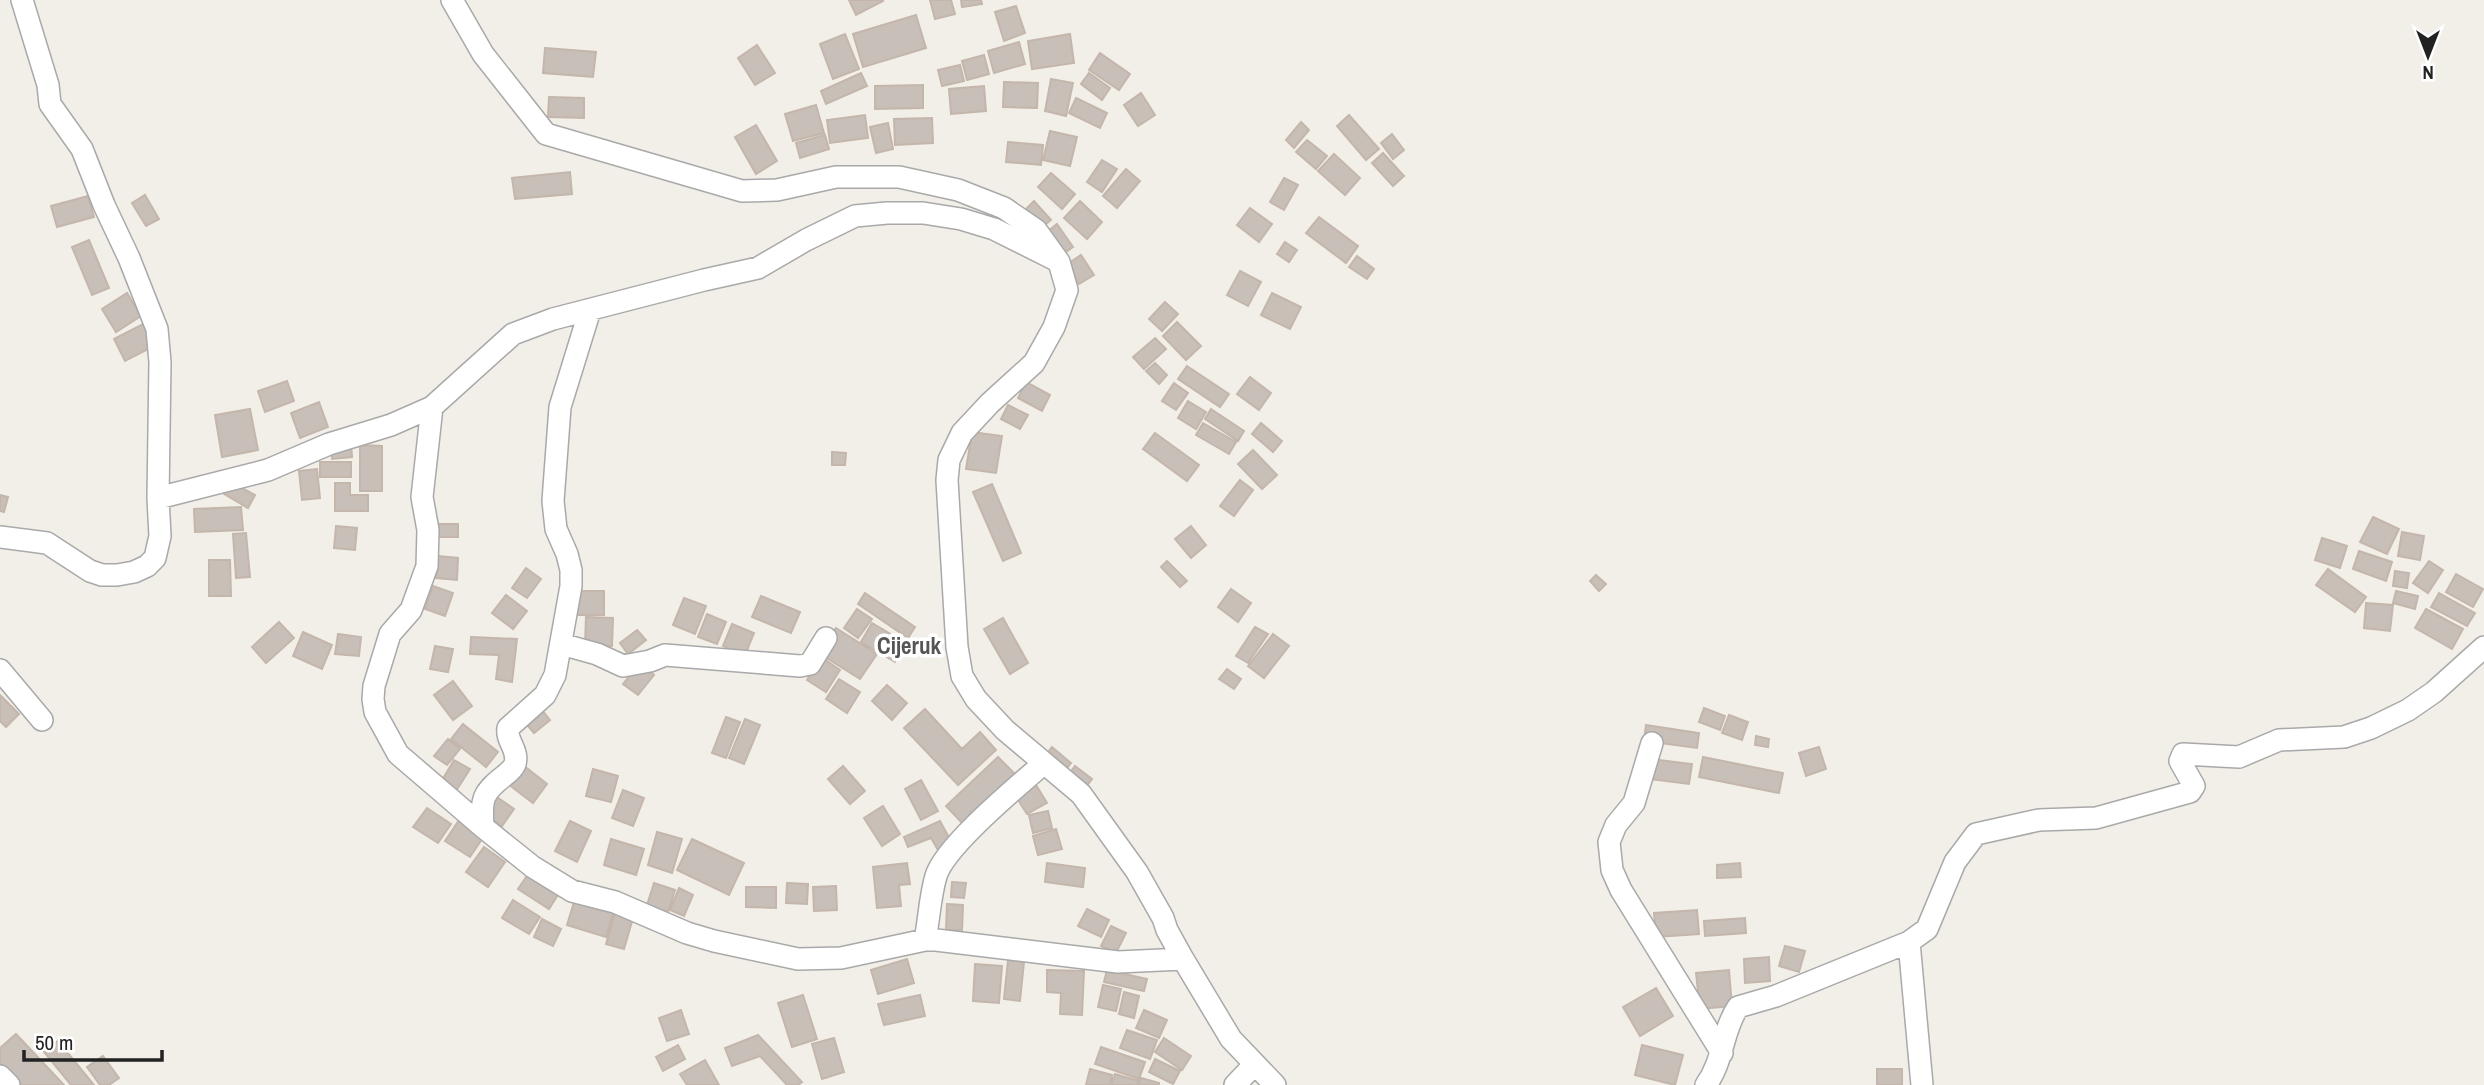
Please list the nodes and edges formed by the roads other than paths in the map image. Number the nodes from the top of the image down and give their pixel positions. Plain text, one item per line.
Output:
1 (22, 0) edge
2 (452, 0) edge
3 (1059, 262) junction
4 (590, 310) junction
5 (432, 407) junction
6 (158, 498) junction
7 (0, 537) edge
8 (826, 638) dead end
9 (561, 644) junction
10 (2484, 647) edge
11 (0, 670) edge
12 (42, 720) dead end
13 (1652, 743) dead end
14 (1043, 764) junction
15 (483, 827) junction
16 (925, 940) junction
17 (1909, 942) junction
18 (1183, 959) junction
19 (1722, 1053) junction
20 (1254, 1065) junction
21 (0, 1076) edge
22 (9, 1085) edge
23 (1235, 1085) edge
24 (1275, 1085) edge
25 (1706, 1085) edge
26 (1922, 1085) edge

1 - 6 street
2 - 3 street
3 - 4 street
3 - 14 street
4 - 5 street
4 - 9 street
5 - 6 street
5 - 15 street
6 - 7 street
8 - 9 street
9 - 15 street
10 - 17 street
11 - 12 street
13 - 19 street
14 - 16 street
14 - 18 street
15 - 16 street
16 - 18 street
17 - 19 street
17 - 26 street
18 - 20 street
19 - 25 street
20 - 23 street
20 - 24 street
21 - 22 street

